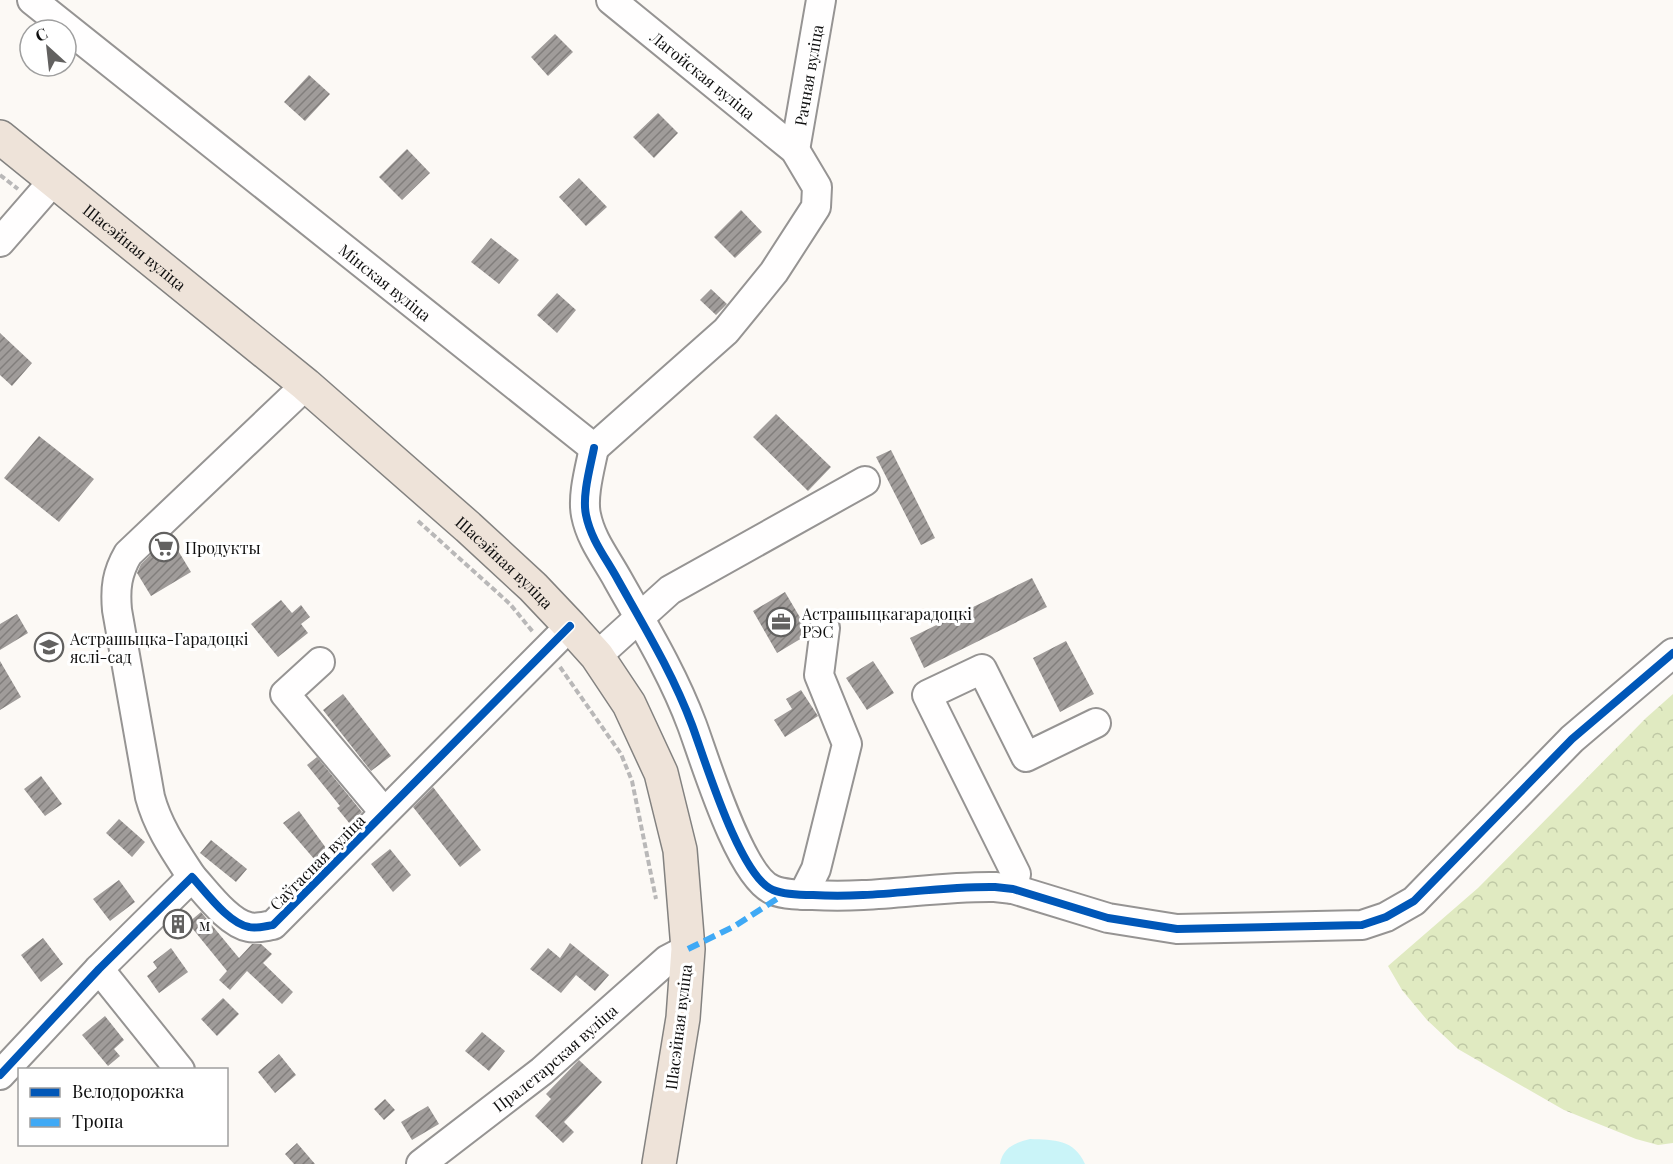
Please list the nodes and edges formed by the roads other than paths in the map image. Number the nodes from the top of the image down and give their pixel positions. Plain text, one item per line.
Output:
1 (32, 0) edge
2 (611, 0) edge
3 (821, 0) edge
4 (0, 137) edge
5 (795, 150) junction
6 (45, 191) junction
7 (0, 242) edge
8 (306, 385) junction
9 (594, 448) junction
10 (865, 481) dead end
11 (640, 618) junction
12 (825, 628) dead end
13 (558, 637) junction
14 (1673, 653) edge
15 (597, 656) junction
16 (320, 662) dead end
17 (1096, 723) dead end
18 (384, 812) junction
19 (192, 877) junction
20 (1013, 890) junction
21 (803, 895) junction
22 (688, 949) junction
23 (99, 969) junction
24 (178, 1068) edge
25 (0, 1075) edge
26 (421, 1164) edge
27 (659, 1164) edge

1 - 9 street, Мінская вуліца
2 - 5 street, Лагойская вуліца
3 - 5 street, Рачная вуліца
4 - 6 main road, Шасэйная вуліца
5 - 9 street
6 - 7 street
6 - 8 main road, Шасэйная вуліца
8 - 13 main road, Шасэйная вуліца
8 - 19 street, Саўгасная вуліца
9 - 11 street
10 - 11 street
11 - 15 street
11 - 21 street
12 - 21 street
13 - 15 main road, Шасэйная вуліца
13 - 18 street, Саўгасная вуліца
14 - 20 street
15 - 22 main road, Шасэйная вуліца
16 - 18 street
17 - 20 street
18 - 19 street, Саўгасная вуліца
19 - 23 street
20 - 21 street
22 - 26 street, Пралетарская вуліца
22 - 27 main road, Шасэйная вуліца
23 - 24 street
23 - 25 street

